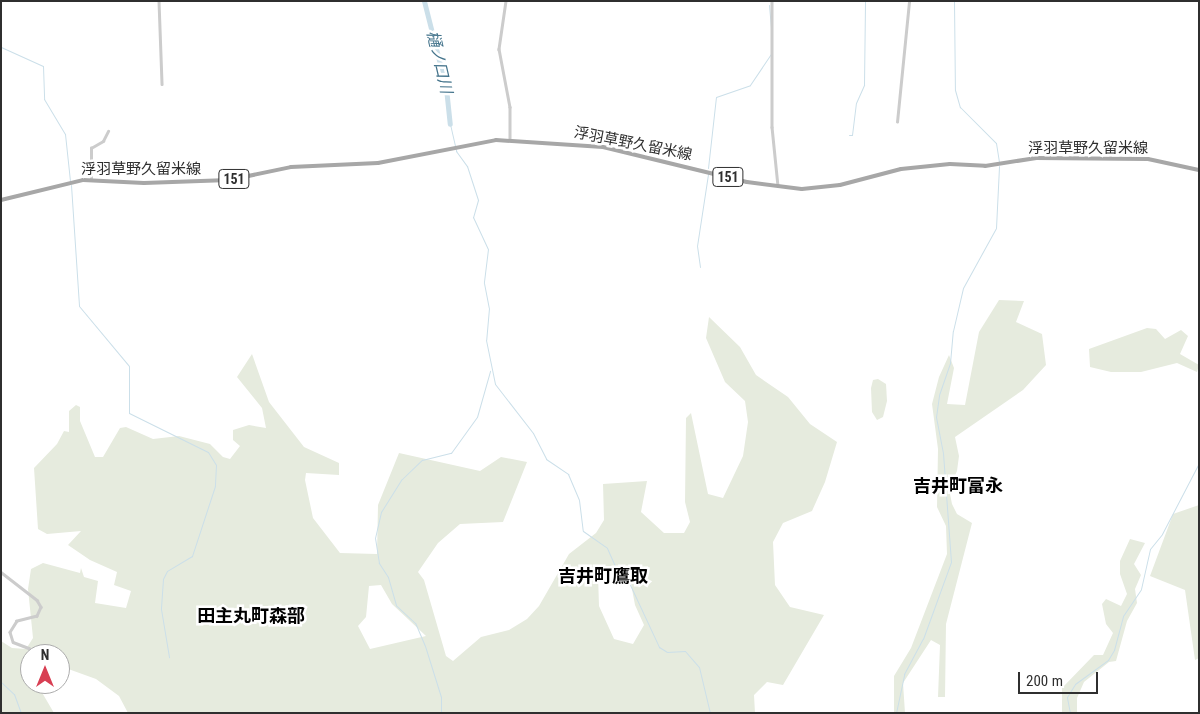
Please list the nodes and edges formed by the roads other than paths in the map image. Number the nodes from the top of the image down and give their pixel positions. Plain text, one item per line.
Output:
1 (159, 1) edge
2 (506, 1) edge
3 (772, 1) edge
4 (909, 1) edge
5 (162, 84) dead end
6 (897, 122) dead end
7 (108, 131) dead end
8 (510, 141) junction
9 (1199, 170) edge
10 (91, 179) junction
11 (778, 187) junction
12 (1, 200) edge
13 (1, 572) edge
14 (20, 645) edge

1 - 5 street
2 - 8 street
3 - 11 street
4 - 6 street
7 - 10 street
8 - 10 main road, 浮羽草野久留米線 / 151
8 - 11 main road, 浮羽草野久留米線 / 151
9 - 11 main road, 浮羽草野久留米線 / 151
10 - 12 main road, 浮羽草野久留米線 / 151
13 - 14 street

